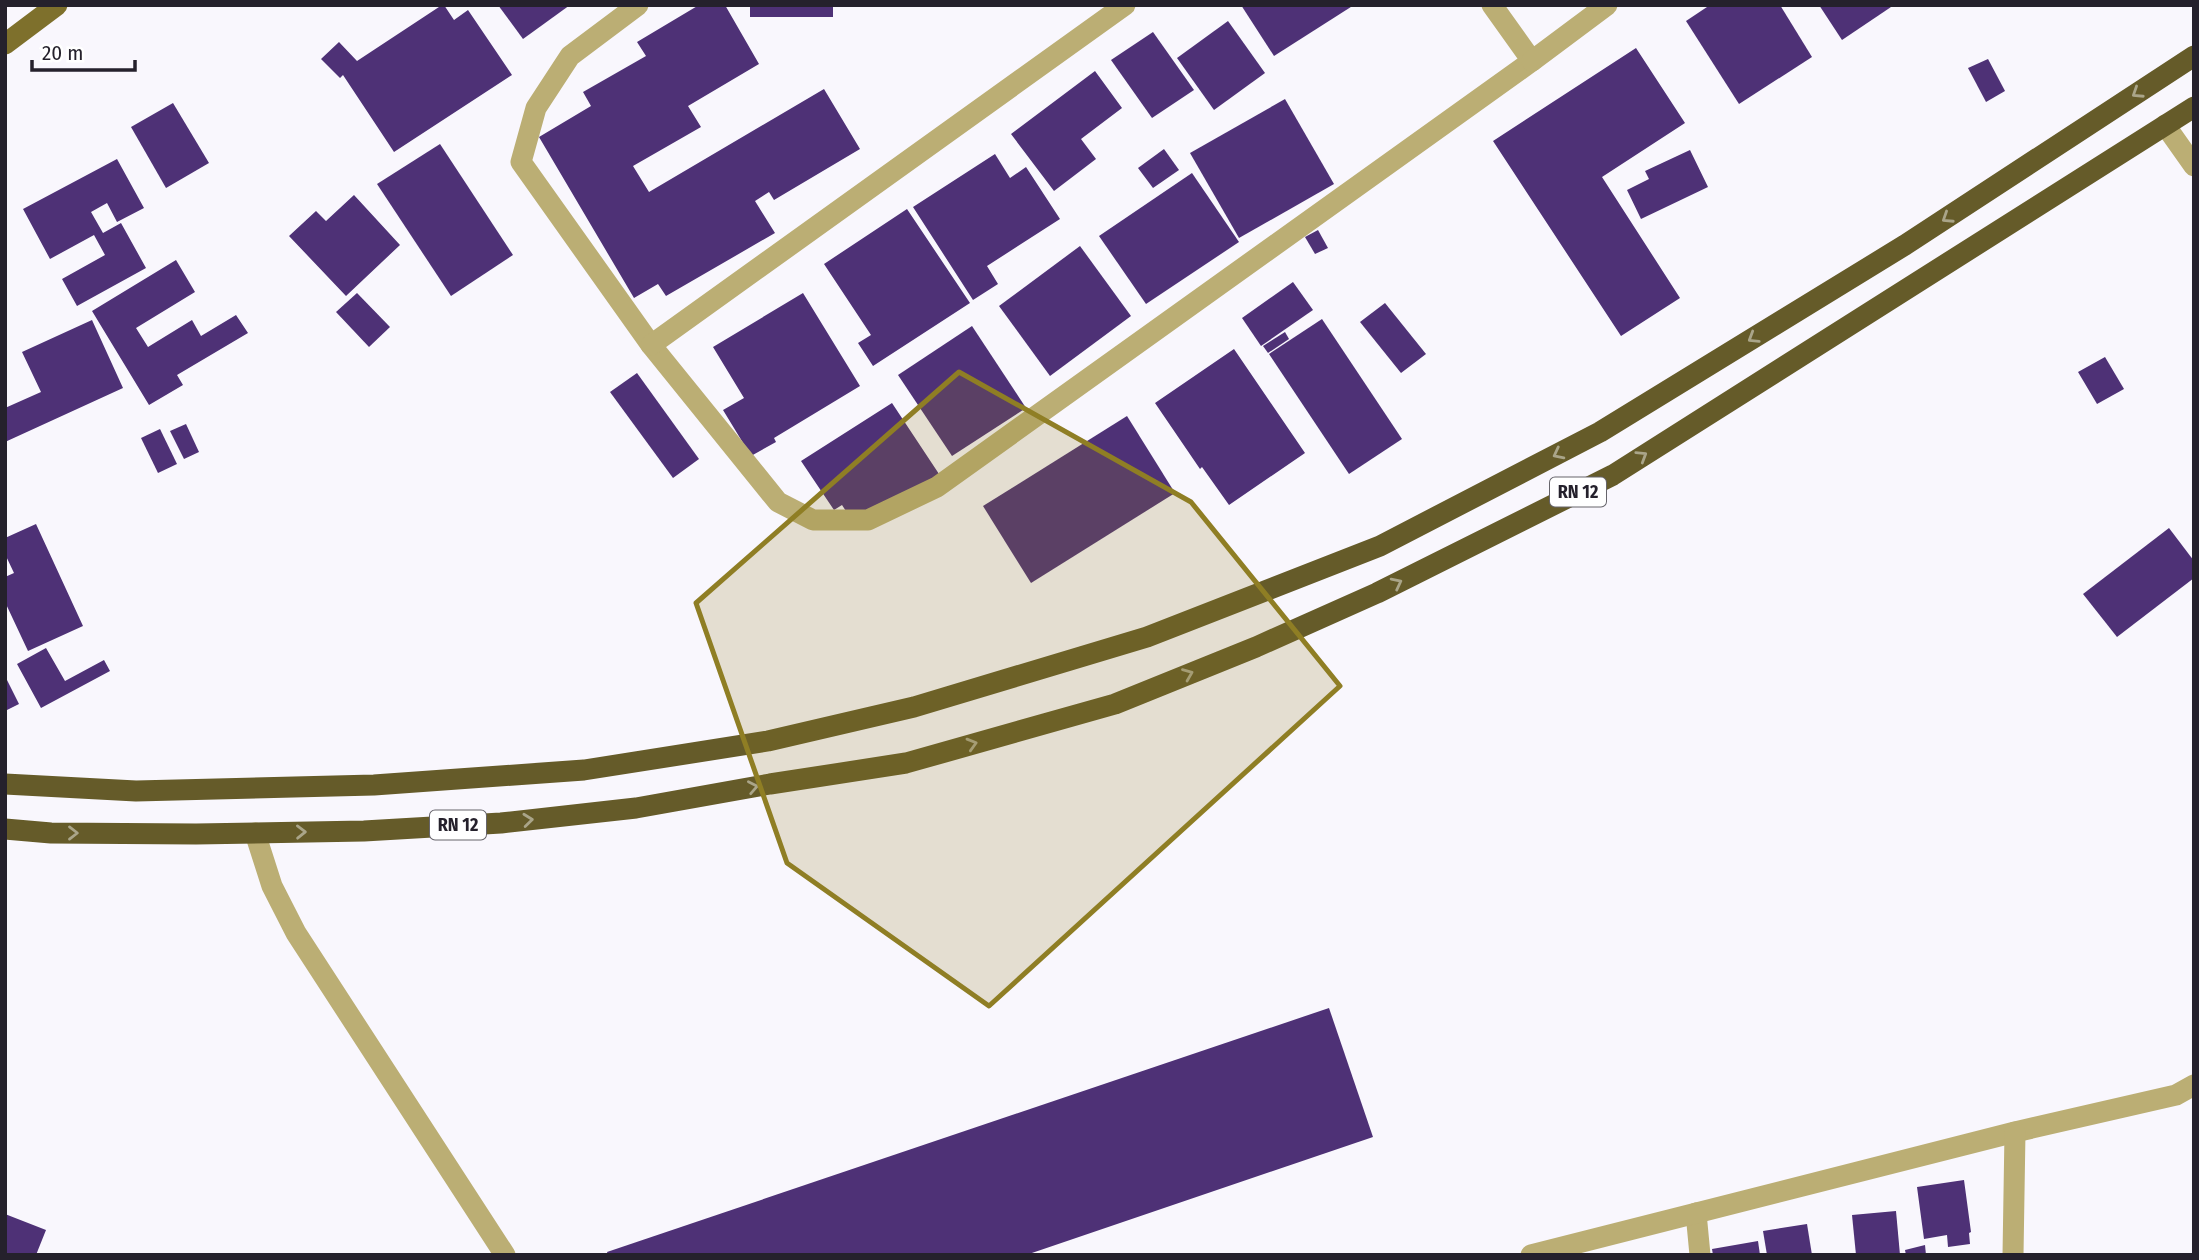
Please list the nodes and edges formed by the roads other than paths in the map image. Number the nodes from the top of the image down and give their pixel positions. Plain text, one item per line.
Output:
1 (57, 5) edge
2 (638, 5) edge
3 (1125, 5) edge
4 (1492, 5) edge
5 (1606, 5) edge
6 (5, 44) edge
7 (2194, 56) edge
8 (1532, 61) junction
9 (2194, 107) edge
10 (2165, 125) junction
11 (2194, 166) edge
12 (651, 345) junction
13 (5, 784) edge
14 (5, 829) edge
15 (255, 833) junction
16 (2194, 1085) edge
17 (2015, 1132) junction
18 (1696, 1213) junction
19 (505, 1255) edge
20 (1531, 1255) edge
21 (1700, 1255) edge
22 (2013, 1255) edge

1 - 6 main road
2 - 12 street
3 - 12 street
4 - 8 street
5 - 8 street
7 -> 13 highway
8 - 12 street
9 - 10 highway, RN 12
10 - 11 street
15 -> 10 highway, RN 12
14 -> 15 highway, RN 12
15 - 19 street
16 - 17 street
17 - 18 street
17 - 22 street
18 - 20 street
18 - 21 street

